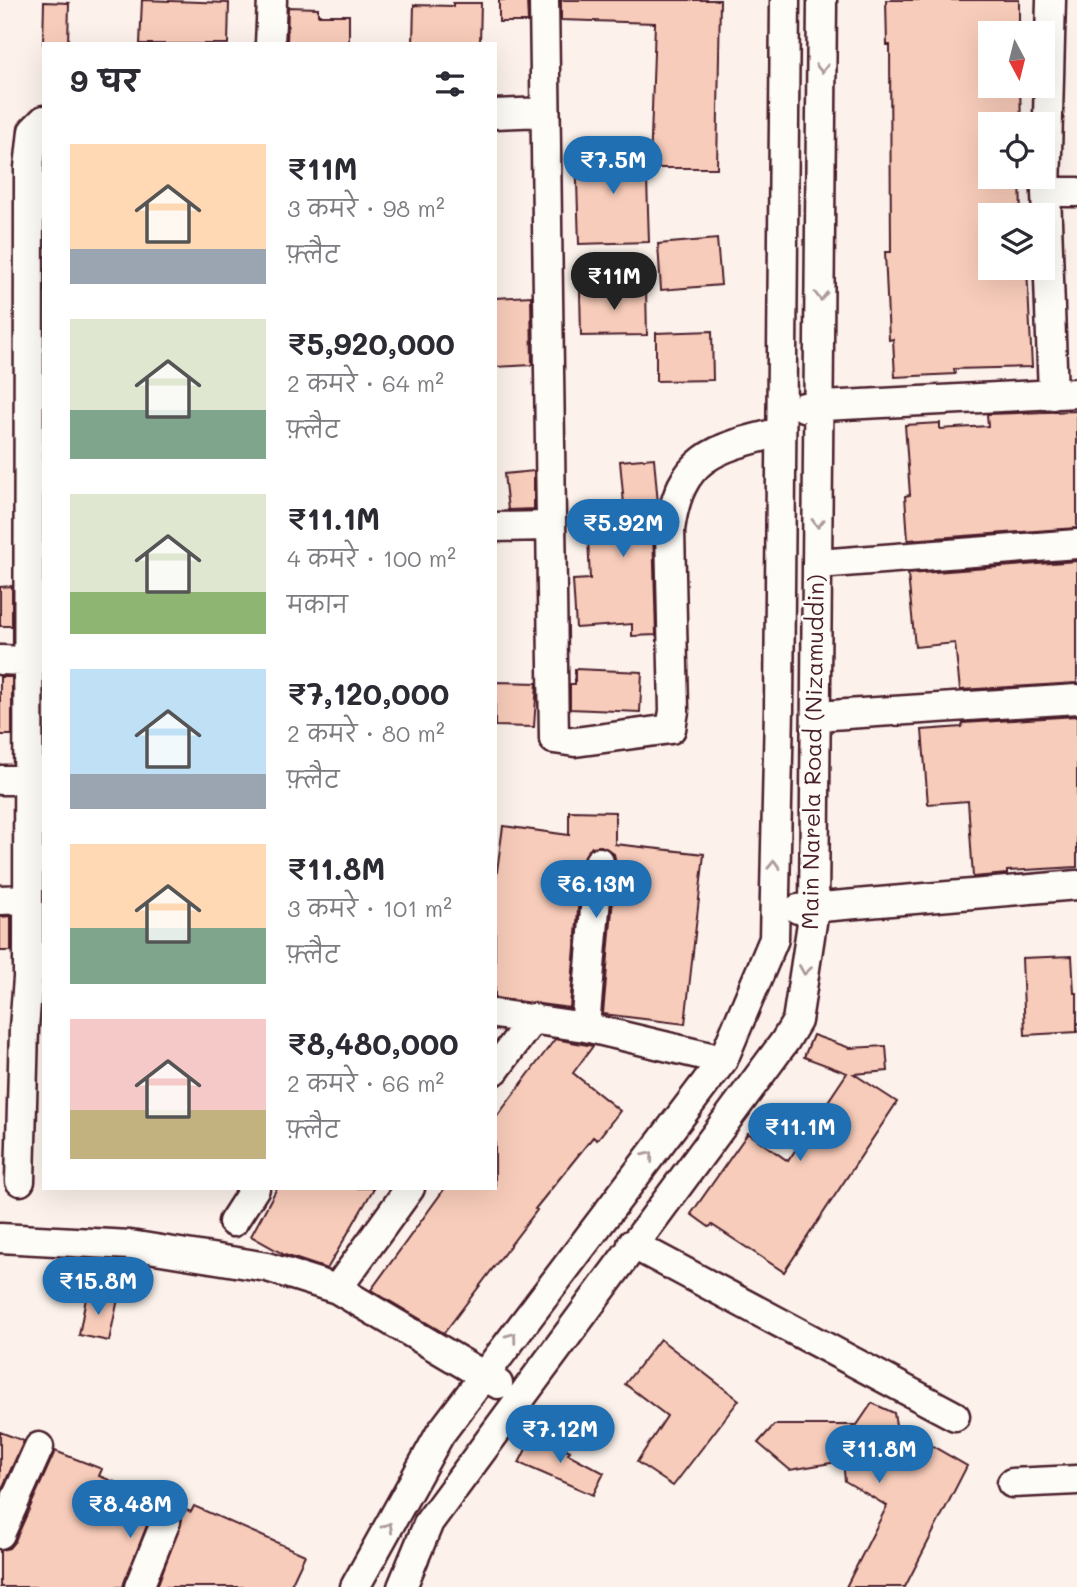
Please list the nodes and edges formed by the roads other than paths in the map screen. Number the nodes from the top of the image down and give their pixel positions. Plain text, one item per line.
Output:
1 (272, 0) edge
2 (544, 0) edge
3 (785, 0) edge
4 (822, 0) edge
5 (1051, 0) edge
6 (1064, 31) edge
7 (270, 42) edge
8 (545, 112) junction
9 (497, 114) edge
10 (42, 122) edge
11 (1046, 192) junction
12 (1077, 192) edge
13 (1065, 394) edge
14 (820, 405) junction
15 (781, 421) junction
16 (549, 526) junction
17 (497, 527) edge
18 (1077, 544) edge
19 (818, 564) junction
20 (0, 660) edge
21 (28, 661) junction
22 (1077, 699) edge
23 (816, 716) junction
24 (14, 780) edge
25 (599, 862) dead end
26 (36, 866) edge
27 (1077, 885) edge
28 (14, 900) edge
29 (773, 908) junction
30 (814, 910) junction
31 (36, 978) edge
32 (497, 1014) edge
33 (533, 1018) junction
34 (585, 1027) junction
35 (12, 1028) edge
36 (723, 1060) junction
37 (497, 1067) edge
38 (20, 1181) dead end
39 (254, 1190) edge
40 (409, 1190) edge
41 (233, 1222) dead end
42 (0, 1238) edge
43 (632, 1244) junction
44 (337, 1289) junction
45 (484, 1376) junction
46 (520, 1397) junction
47 (955, 1416) dead end
48 (39, 1447) dead end
49 (1077, 1480) edge
50 (1012, 1483) dead end
51 (166, 1521) dead end
52 (0, 1534) edge
53 (139, 1587) edge
54 (355, 1587) edge
55 (402, 1587) edge

1 - 7 street
2 - 8 street
3 - 15 street, Main Narela Road (Nizamuddin)
4 -> 14 street, Main Narela Road (Nizamuddin)
5 - 6 street
6 - 11 street
8 - 9 street
8 - 16 street
10 - 21 street
11 - 12 street
11 - 13 street
13 - 14 street
14 - 15 street
14 -> 19 street, Main Narela Road (Nizamuddin)
15 - 16 street
29 -> 15 street, Main Narela Road (Nizamuddin)
16 - 17 street
18 - 19 street
19 - 23 street, Main Narela Road (Nizamuddin)
20 - 21 street
21 - 24 street
22 - 23 street
23 - 30 street, Main Narela Road (Nizamuddin)
24 - 26 street
25 - 34 street
26 - 28 street
27 - 30 street
28 - 31 street
29 - 30 street
29 - 36 street, Main Narela Road (Nizamuddin)
30 -> 43 street, Main Narela Road (Nizamuddin)
31 - 35 street
32 - 33 street
33 - 34 street
33 - 37 street
34 - 36 street
35 - 38 street
45 -> 36 street, Main Narela Road (Nizamuddin)
39 - 41 street
40 - 44 street
42 - 44 street
43 - 46 street, Main Narela Road (Nizamuddin)
43 - 47 street
44 - 45 street
45 - 46 street
54 -> 45 street, Main Narela Road (Nizamuddin)
46 - 55 street, Main Narela Road (Nizamuddin)
48 - 52 street
49 - 50 street
51 - 53 street

